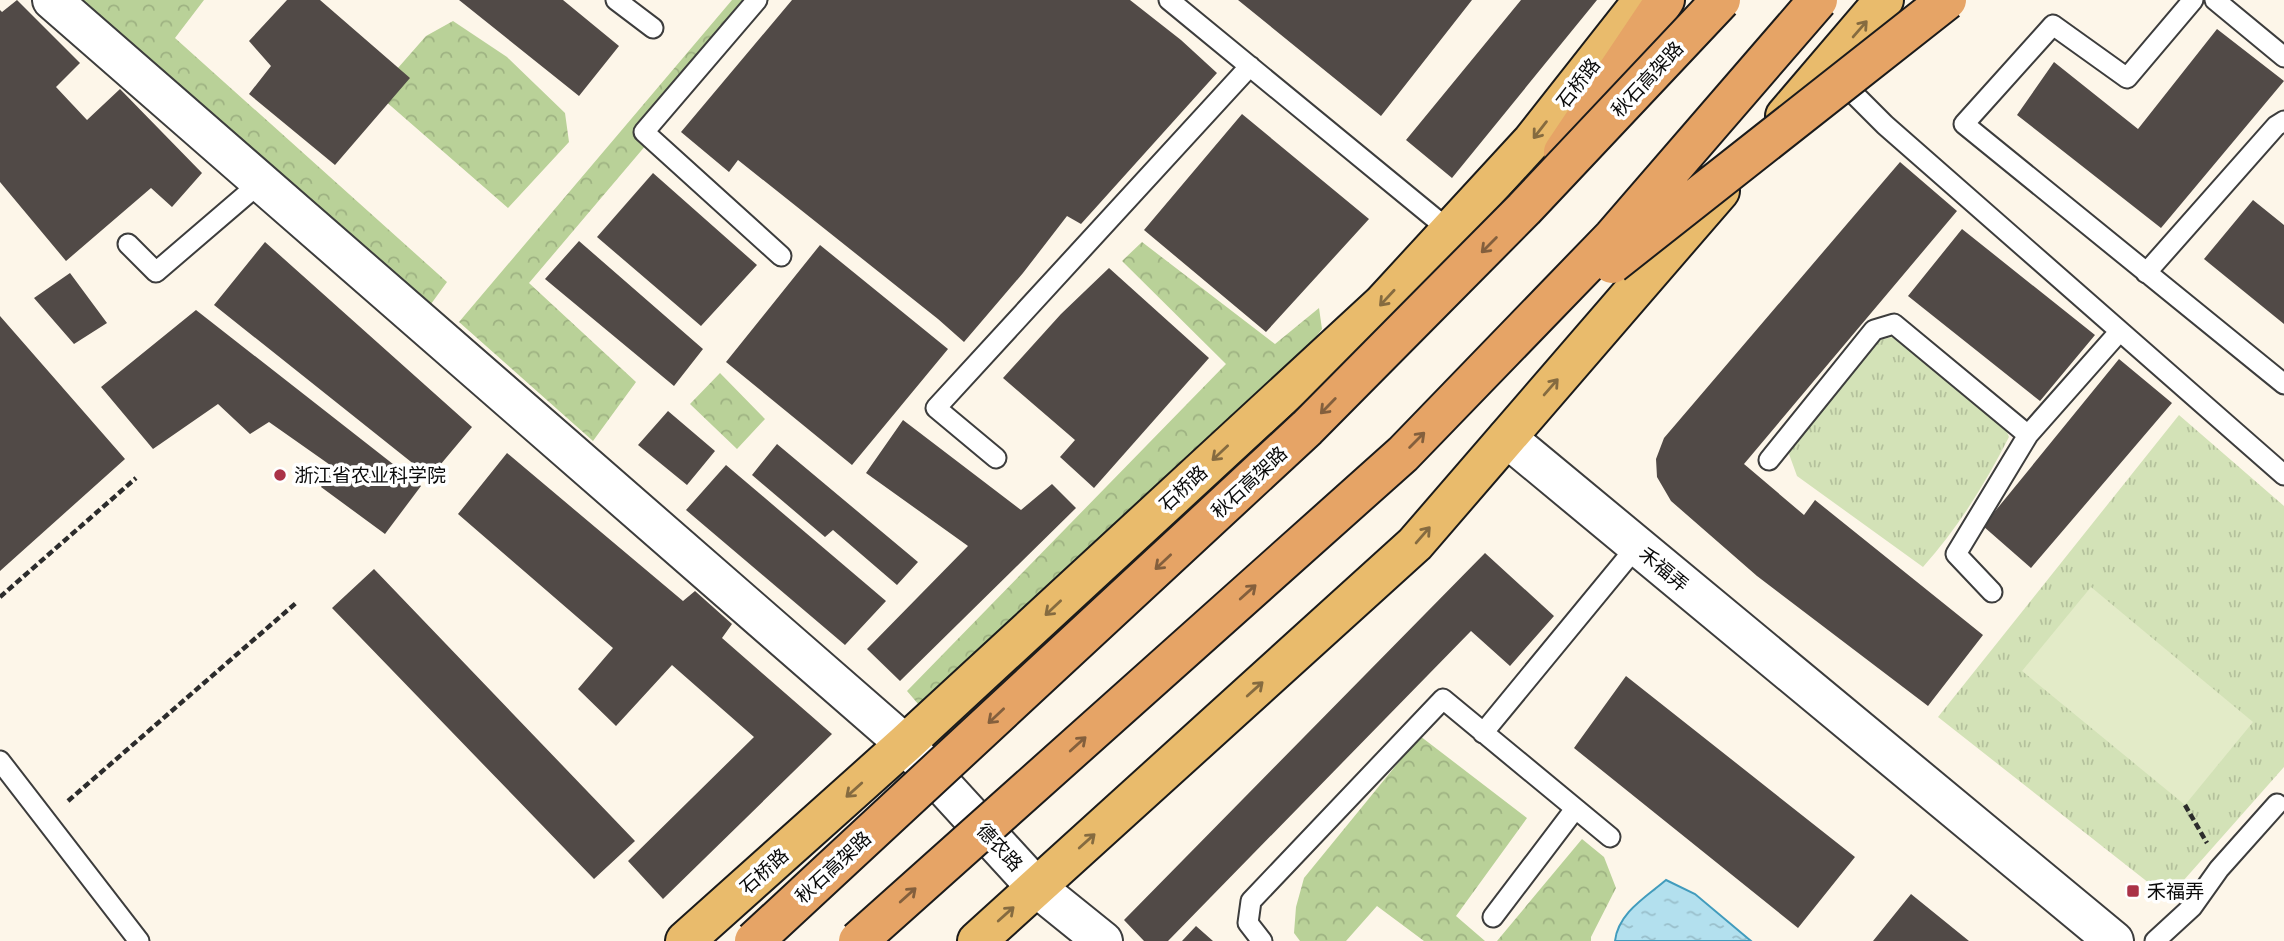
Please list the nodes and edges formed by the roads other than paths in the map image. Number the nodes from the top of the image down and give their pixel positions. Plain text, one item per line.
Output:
1 (52, 0) edge
2 (616, 0) edge
3 (757, 0) edge
4 (1169, 0) edge
5 (1643, 0) edge
6 (1665, 0) edge
7 (1721, 0) edge
8 (1818, 0) edge
9 (1884, 0) edge
10 (1947, 0) edge
11 (2193, 0) edge
12 (2215, 0) edge
13 (653, 28) dead end
14 (2284, 57) edge
15 (1250, 66) junction
16 (1827, 67) junction
17 (2284, 121) edge
18 (261, 182) junction
19 (1524, 209) junction
20 (1450, 230) junction
21 (128, 244) dead end
22 (781, 256) dead end
23 (2146, 273) junction
24 (2120, 331) junction
25 (1511, 344) junction
26 (2284, 384) edge
27 (2028, 435) junction
28 (1507, 438) junction
29 (996, 458) dead end
30 (1769, 460) dead end
31 (2284, 475) edge
32 (1637, 546) junction
33 (1992, 592) dead end
34 (1483, 733) junction
35 (905, 744) junction
36 (0, 761) edge
37 (2277, 804) dead end
38 (1575, 809) junction
39 (1610, 837) dead end
40 (1036, 887) junction
41 (1493, 917) dead end
42 (139, 941) edge
43 (685, 941) edge
44 (754, 941) edge
45 (858, 941) edge
46 (977, 941) edge
47 (1102, 941) edge
48 (1262, 941) edge
49 (2113, 941) edge
50 (2155, 941) edge

1 - 18 street, 德农路
2 - 13 lane
3 - 22 lane
4 - 15 lane
5 -> 20 main road, 石桥路
6 - 19 highway, bridge
7 - 19 highway, 秋石高架路, bridge
8 - 25 highway, bridge
16 -> 9 main road
10 - 25 highway, bridge
11 - 23 lane
12 - 14 lane
15 - 20 lane
15 - 29 lane
16 - 24 lane
28 -> 16 main road
17 - 23 lane
18 - 21 lane
18 - 35 street, 德农路
19 -> 44 highway, 秋石高架路, bridge
20 -> 35 main road, 石桥路
23 - 26 lane
24 - 27 lane
24 - 31 lane
45 -> 25 highway, bridge
27 - 30 lane
27 - 33 lane
28 - 32 street, 禾福弄
40 -> 28 main road
32 - 34 lane
32 - 49 street, 禾福弄
34 - 38 lane
34 - 48 lane
35 - 40 street, 德农路
35 -> 43 main road, 石桥路
36 - 42 lane
37 - 50 lane
38 - 39 lane
38 - 41 lane
46 -> 40 main road
40 - 47 street, 德农路

